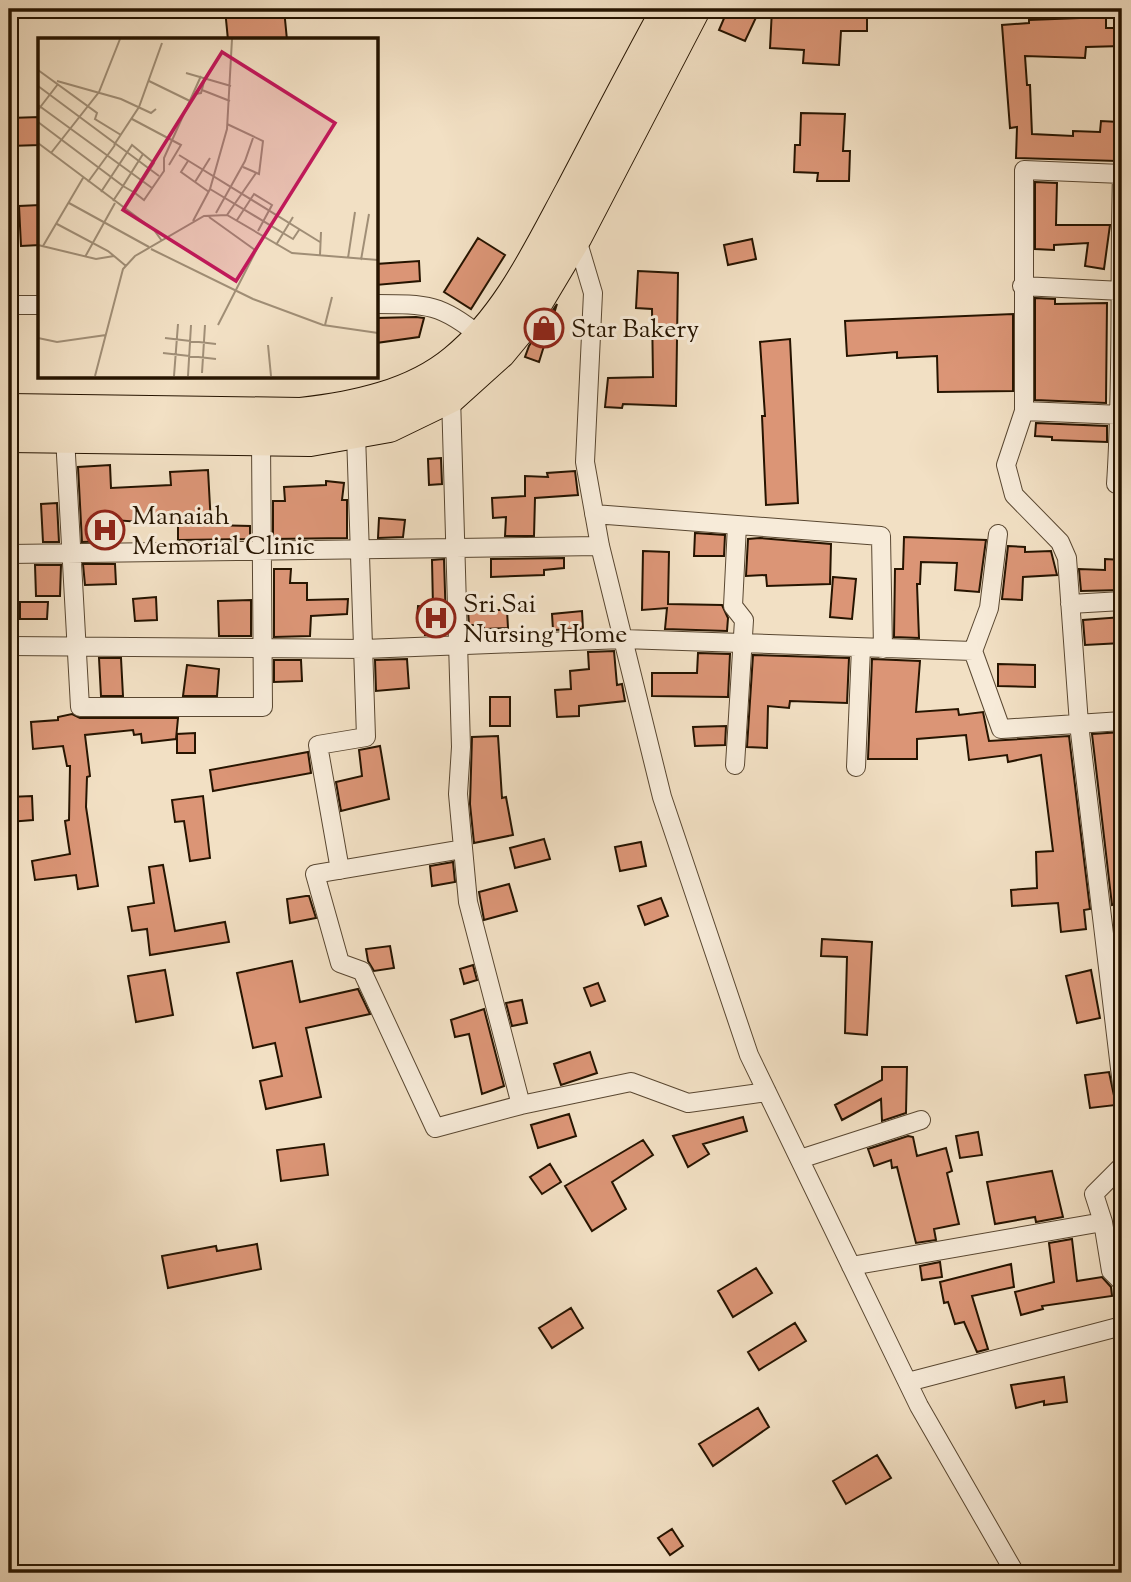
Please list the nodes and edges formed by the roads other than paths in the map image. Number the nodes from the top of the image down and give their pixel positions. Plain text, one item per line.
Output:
1 (668, 9) edge
2 (694, 9) edge
3 (631, 103) junction
4 (1122, 174) edge
5 (576, 236) junction
6 (1022, 286) junction
7 (1121, 291) edge
8 (378, 304) edge
9 (9, 305) edge
10 (38, 305) edge
11 (481, 337) junction
12 (451, 396) junction
13 (9, 410) edge
14 (1024, 411) junction
15 (1122, 415) edge
16 (356, 434) junction
17 (9, 436) edge
18 (65, 437) junction
19 (261, 441) junction
20 (1122, 484) edge
21 (594, 514) junction
22 (737, 525) junction
23 (998, 534) dead end
24 (600, 546) junction
25 (456, 548) junction
26 (360, 549) junction
27 (261, 551) junction
28 (71, 553) junction
29 (9, 554) edge
30 (1122, 601) edge
31 (1070, 604) junction
32 (623, 639) junction
33 (742, 644) junction
34 (75, 645) junction
35 (9, 646) edge
36 (458, 646) junction
37 (861, 648) junction
38 (264, 649) junction
39 (364, 649) junction
40 (883, 649) junction
41 (973, 651) junction
42 (1122, 721) edge
43 (1079, 724) junction
44 (734, 765) dead end
45 (856, 767) dead end
46 (463, 849) junction
47 (340, 870) junction
48 (1122, 1085) edge
49 (767, 1092) junction
50 (521, 1105) junction
51 (921, 1120) dead end
52 (800, 1159) junction
53 (1122, 1166) edge
54 (1103, 1222) junction
55 (851, 1266) junction
56 (1122, 1282) edge
57 (1122, 1326) edge
58 (908, 1382) junction
59 (1015, 1573) edge

1 - 3 highway
2 - 3 highway
3 - 5 highway
3 - 11 highway
4 - 6 street
4 - 7 street
5 - 12 highway
5 - 21 street
6 - 7 street
6 - 14 street
7 - 15 street
8 - 11 street
9 - 10 street
11 - 13 highway
12 - 16 highway
12 - 25 street
14 - 15 street
14 - 31 street
15 - 20 street
16 - 19 highway
16 - 26 street
17 - 18 highway
18 - 19 highway
18 - 28 street
19 - 27 street
21 - 22 street
21 - 24 street
22 - 33 street
22 - 40 street
23 - 41 street
24 - 25 street
24 - 32 street
25 - 26 street
25 - 36 street
26 - 27 street
26 - 39 street
27 - 28 street
27 - 38 street
28 - 29 street
28 - 34 street
30 - 31 street
31 - 43 street
32 - 33 street
32 - 36 street
32 - 49 street
33 - 37 street
33 - 44 street
34 - 35 street
34 - 38 street
34 - 38 street
36 - 39 street
36 - 46 street
37 - 40 street
37 - 45 street
38 - 39 street
39 - 47 street
40 - 41 street
41 - 43 street
42 - 43 street
43 - 48 street
46 - 47 street
46 - 50 street
47 - 50 street
49 - 50 street
49 - 52 street
51 - 52 street
52 - 55 street
53 - 54 street
54 - 55 street
54 - 56 street
55 - 58 street
57 - 58 street
58 - 59 street

